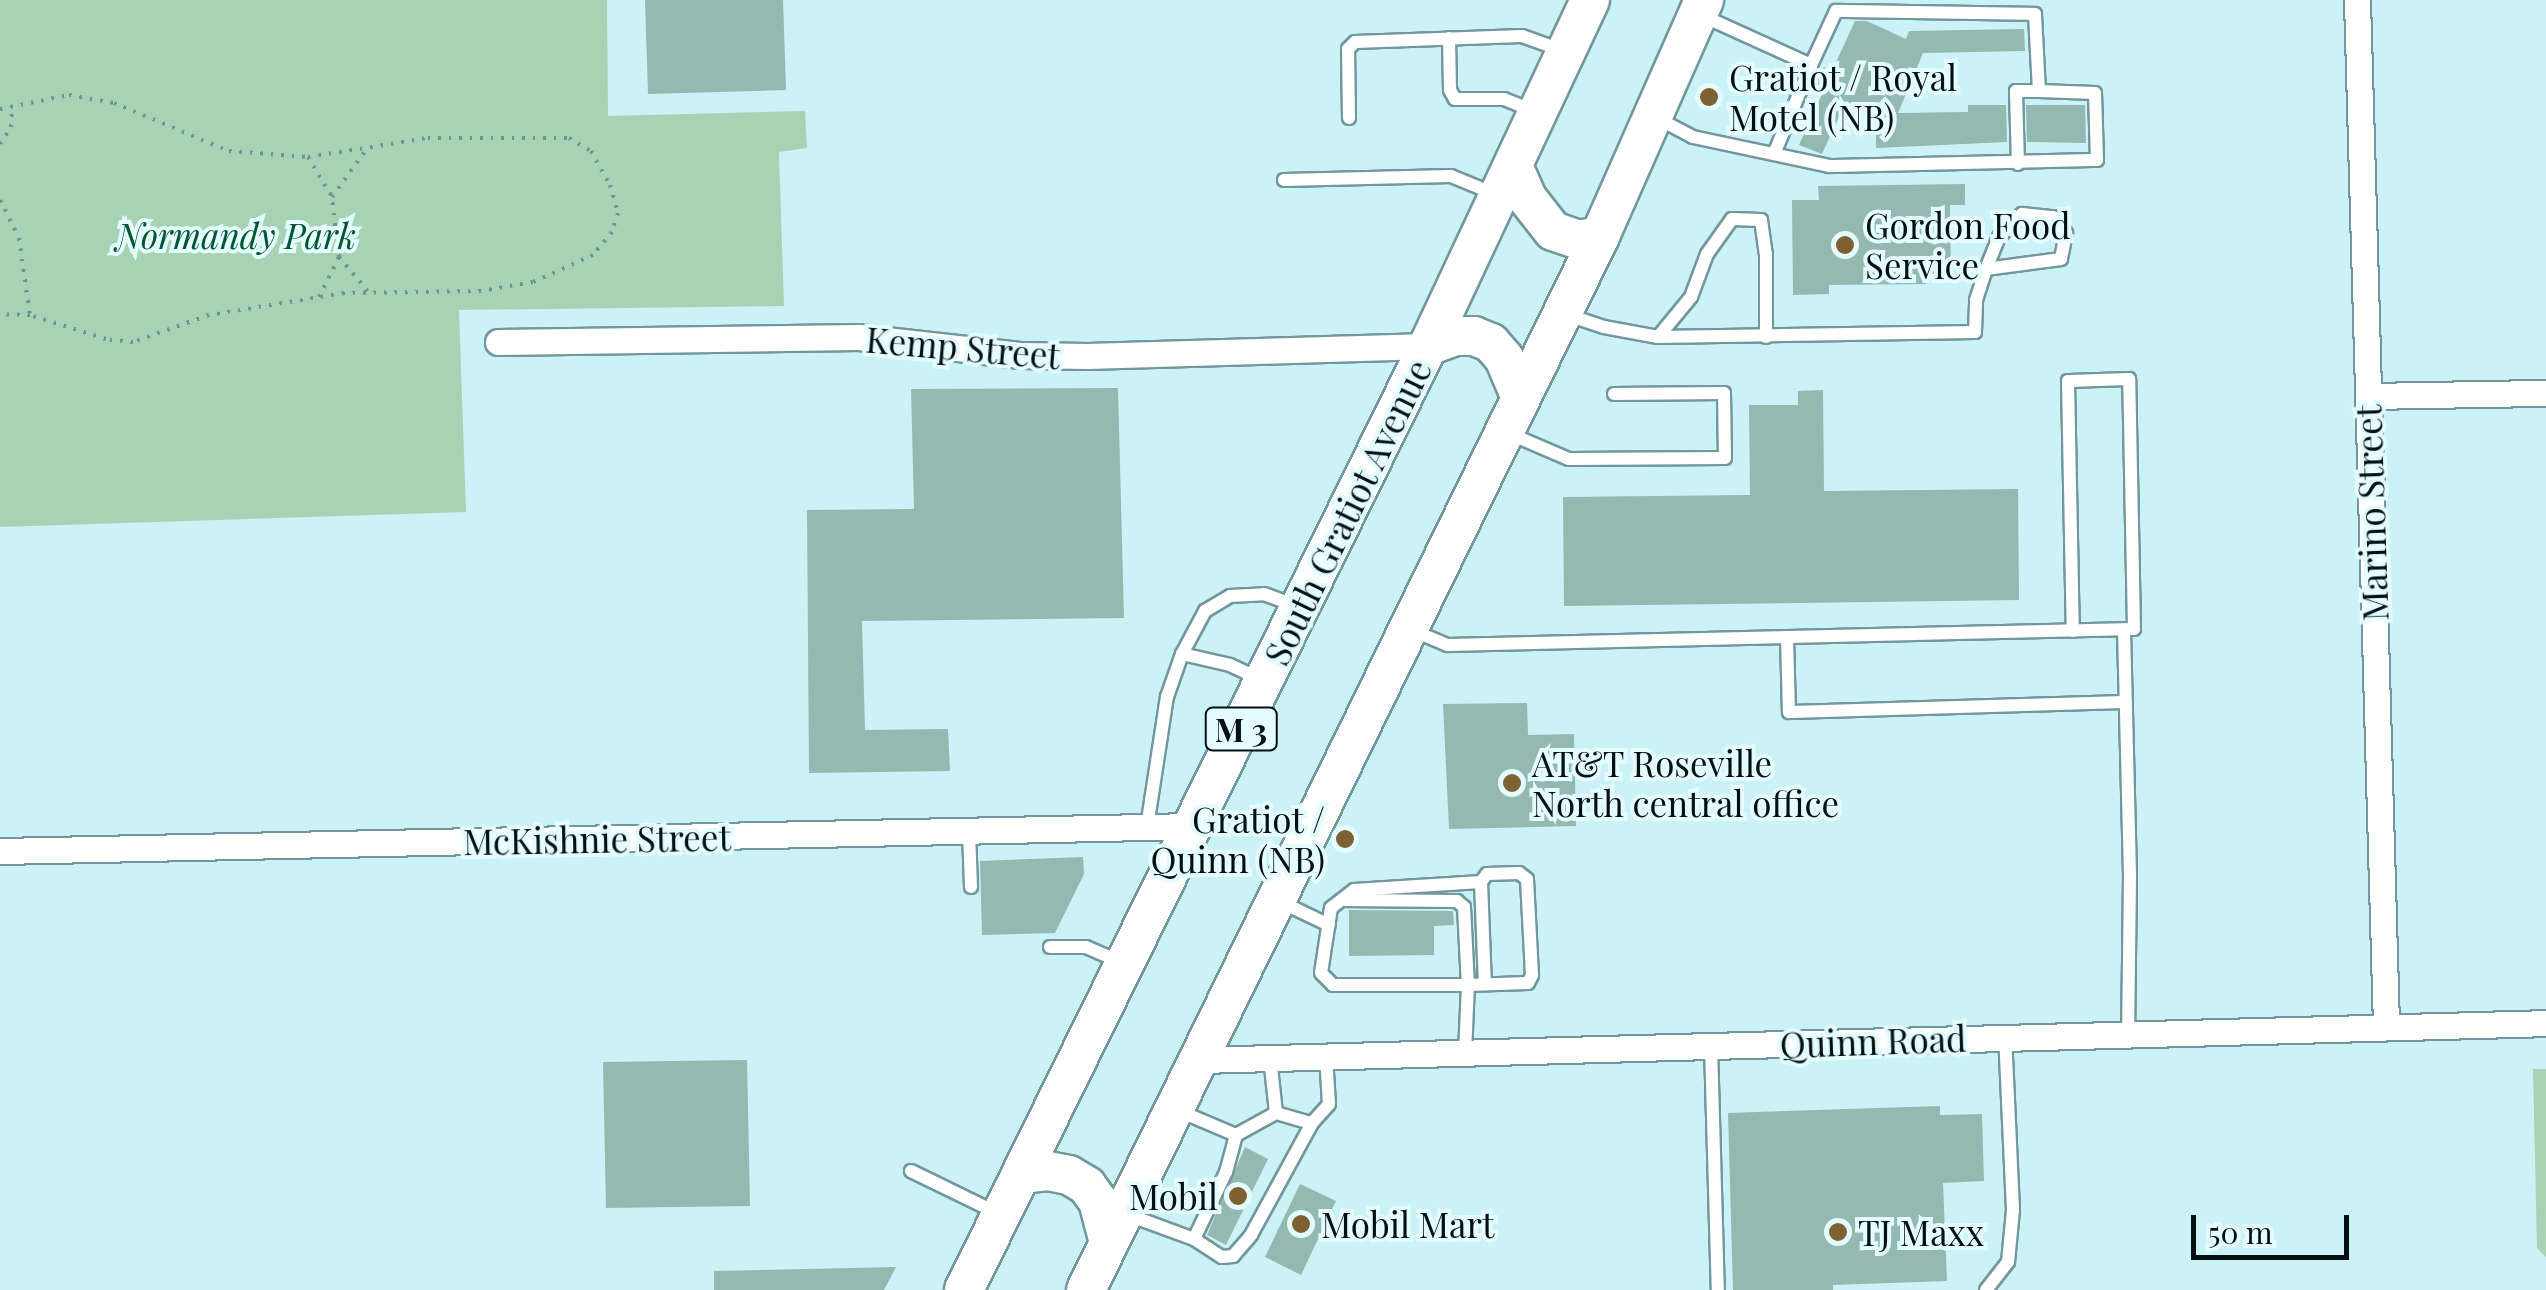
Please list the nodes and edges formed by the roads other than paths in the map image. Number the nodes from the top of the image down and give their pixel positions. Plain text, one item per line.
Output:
1 (1590, 0) edge
2 (2356, 0) edge
3 (1701, 7) edge
4 (1449, 38) junction
5 (1566, 52) junction
6 (1811, 65) junction
7 (2039, 91) junction
8 (1538, 112) junction
9 (1653, 116) junction
10 (1350, 118) dead end
11 (1774, 154) junction
12 (2018, 164) junction
13 (1284, 180) dead end
14 (1506, 181) junction
15 (1600, 236) junction
16 (1986, 269) junction
17 (1563, 313) junction
18 (1658, 337) junction
19 (1766, 337) junction
20 (498, 342) dead end
21 (1428, 346) junction
22 (2546, 393) edge
23 (1614, 394) dead end
24 (2368, 396) junction
25 (1513, 415) junction
26 (1300, 607) junction
27 (1410, 628) junction
28 (2124, 630) junction
29 (2073, 631) junction
30 (1787, 637) junction
31 (1182, 654) junction
32 (1265, 681) junction
33 (2126, 702) junction
34 (1194, 826) junction
35 (1147, 827) junction
36 (969, 832) junction
37 (0, 851) edge
38 (1481, 882) junction
39 (970, 887) dead end
40 (1278, 900) junction
41 (1342, 900) junction
42 (1329, 925) junction
43 (1050, 947) dead end
44 (1126, 964) junction
45 (1486, 984) junction
46 (1468, 985) junction
47 (2546, 1023) edge
48 (2386, 1026) junction
49 (2128, 1034) junction
50 (2005, 1037) junction
51 (1711, 1046) junction
52 (1465, 1053) junction
53 (1326, 1056) junction
54 (1270, 1058) junction
55 (1200, 1060) junction
56 (1175, 1110) junction
57 (1276, 1113) junction
58 (1312, 1124) junction
59 (1236, 1135) junction
60 (911, 1171) dead end
61 (1022, 1174) junction
62 (1001, 1215) junction
63 (1116, 1228) junction
64 (1194, 1240) junction
65 (964, 1290) edge
66 (1086, 1290) edge
67 (1718, 1290) edge
68 (1986, 1290) edge

1 - 5 main road, South Gratiot Avenue / M 3
2 - 24 street, Marino Street
3 - 6 lane
3 - 9 main road
4 - 5 lane
4 - 8 lane
4 - 10 lane
5 - 8 main road, South Gratiot Avenue / M 3
6 - 7 lane
6 - 11 lane
7 - 12 lane
7 - 12 lane
8 - 14 main road, South Gratiot Avenue / M 3
9 - 11 lane
9 - 15 main road
11 - 12 lane
13 - 14 lane
14 - 15 main road
14 - 21 main road, South Gratiot Avenue / M 3
15 - 17 main road
16 - 16 lane
16 - 19 lane
17 - 18 lane
17 - 25 main road
18 - 19 lane
18 - 19 lane
20 - 21 street, Kemp Street
21 - 25 main road
21 - 26 main road, South Gratiot Avenue / M 3
22 - 24 street
23 - 25 lane
24 - 48 street, Marino Street
25 - 27 main road
26 - 31 lane
26 - 32 main road, South Gratiot Avenue / M 3
27 - 30 lane
27 - 40 main road
28 - 29 lane
28 - 29 lane
28 - 33 lane
29 - 30 lane
30 - 33 lane
31 - 32 lane
31 - 35 lane
32 - 34 main road, South Gratiot Avenue / M 3
33 - 49 lane
34 - 35 street, McKishnie Street
34 - 44 main road, South Gratiot Avenue / M 3
35 - 36 street, McKishnie Street
36 - 37 street, McKishnie Street
36 - 39 lane
38 - 41 lane
38 - 45 lane
38 - 45 lane
40 - 42 lane
40 - 55 main road
41 - 42 lane
41 - 46 lane
42 - 46 lane
43 - 44 lane
44 - 61 main road, South Gratiot Avenue / M 3
45 - 46 lane
46 - 52 lane
47 - 48 street, Quinn Road
48 - 49 street, Quinn Road
49 - 50 street, Quinn Road
50 - 51 street, Quinn Road
50 - 68 lane
51 - 52 street, Quinn Road
51 - 67 lane
52 - 53 street, Quinn Road
53 - 54 street, Quinn Road
53 - 58 lane
54 - 55 street, Quinn Road
54 - 57 lane
55 - 56 main road
56 - 59 lane
56 - 63 main road
57 - 58 lane
57 - 59 lane
58 - 64 lane
59 - 64 lane
60 - 62 lane
61 - 62 main road, South Gratiot Avenue / M 3
61 - 63 main road
62 - 65 main road, South Gratiot Avenue / M 3
63 - 64 lane
63 - 66 main road

